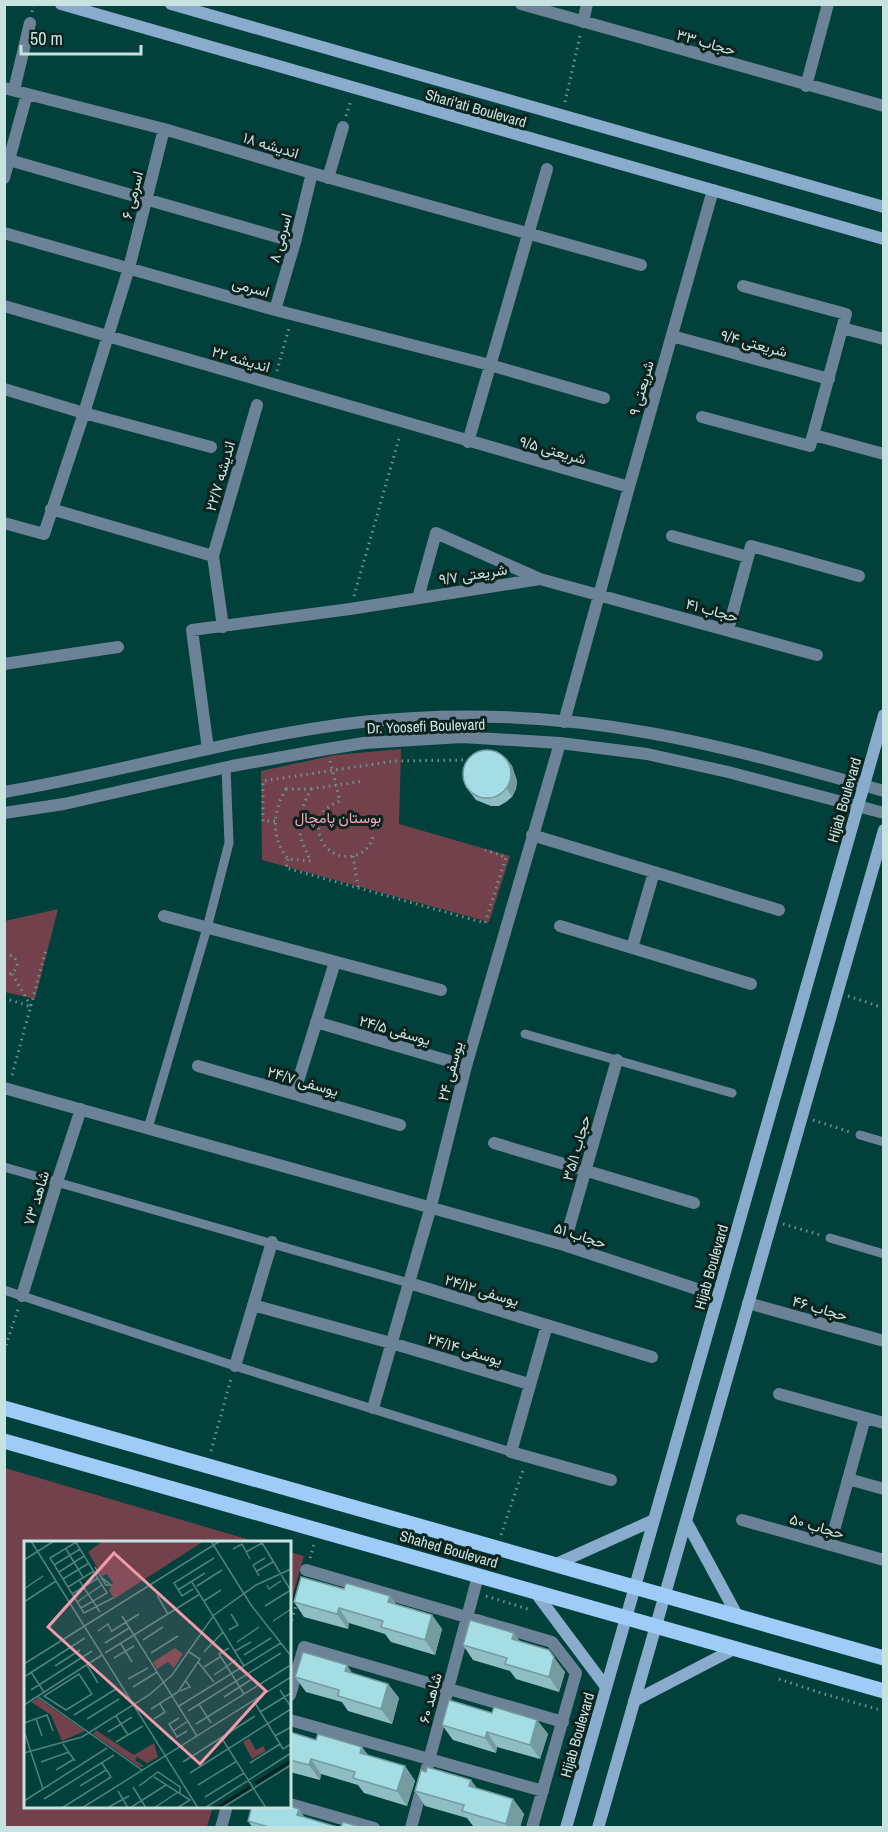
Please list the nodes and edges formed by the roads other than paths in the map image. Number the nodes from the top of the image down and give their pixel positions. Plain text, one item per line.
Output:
1 (61, 4) edge
2 (171, 4) edge
3 (521, 4) edge
4 (587, 4) edge
5 (828, 4) edge
6 (583, 22) junction
7 (30, 23) dead end
8 (806, 86) junction
9 (9, 89) edge
10 (27, 94) junction
11 (884, 106) edge
12 (343, 127) road end
13 (164, 129) junction
14 (9, 160) junction
15 (547, 170) dead end
16 (312, 173) junction
17 (4, 177) edge
18 (328, 178) junction
19 (714, 190) junction
20 (146, 200) junction
21 (884, 207) edge
22 (4, 233) edge
23 (529, 233) junction
24 (884, 239) edge
25 (296, 242) junction
26 (641, 265) dead end
27 (129, 268) junction
28 (743, 286) dead end
29 (4, 306) edge
30 (275, 310) junction
31 (842, 328) junction
32 (108, 336) junction
33 (672, 336) junction
34 (884, 339) edge
35 (490, 365) junction
36 (828, 379) junction
37 (4, 389) edge
38 (604, 398) dead end
39 (257, 405) dead end
40 (84, 413) junction
41 (702, 417) dead end
42 (814, 435) junction
43 (468, 441) junction
44 (211, 447) dead end
45 (884, 454) edge
46 (629, 487) junction
47 (51, 509) junction
48 (4, 523) edge
49 (672, 536) dead end
50 (750, 551) junction
51 (213, 556) junction
52 (860, 576) dead end
53 (540, 579) junction
54 (599, 595) junction
55 (418, 598) junction
56 (223, 627) junction
57 (728, 630) junction
58 (117, 646) dead end
59 (818, 655) dead end
60 (4, 664) edge
61 (884, 715) edge
62 (564, 722) junction
63 (560, 743) junction
64 (208, 749) junction
65 (226, 767) junction
66 (863, 786) junction
67 (884, 791) edge
68 (4, 792) edge
69 (858, 806) junction
70 (4, 813) edge
71 (884, 813) edge
72 (884, 830) edge
73 (532, 835) junction
74 (654, 872) junction
75 (779, 910) dead end
76 (164, 916) dead end
77 (560, 926) dead end
78 (207, 927) junction
79 (632, 948) junction
80 (335, 962) junction
81 (751, 984) dead end
82 (441, 990) dead end
83 (316, 1022) junction
84 (525, 1034) dead end
85 (616, 1060) junction
86 (198, 1066) dead end
87 (466, 1066) junction
88 (6, 1088) edge
89 (732, 1093) dead end
90 (294, 1094) junction
91 (81, 1109) junction
92 (400, 1125) dead end
93 (148, 1128) junction
94 (860, 1135) road end
95 (884, 1142) edge
96 (494, 1143) dead end
97 (4, 1167) edge
98 (585, 1170) junction
99 (57, 1182) junction
100 (694, 1203) dead end
101 (431, 1206) junction
102 (830, 1238) road end
103 (272, 1242) junction
104 (564, 1245) junction
105 (884, 1254) edge
106 (409, 1283) junction
107 (4, 1290) edge
108 (22, 1296) junction
109 (718, 1296) junction
110 (748, 1303) junction
111 (253, 1305) junction
112 (547, 1325) junction
113 (884, 1341) edge
114 (391, 1343) junction
115 (652, 1357) dead end
116 (235, 1366) junction
117 (530, 1384) junction
118 (779, 1394) dead end
119 (4, 1408) edge
120 (373, 1408) junction
121 (865, 1418) junction
122 (884, 1423) edge
123 (4, 1441) edge
124 (511, 1452) junction
125 (848, 1479) junction
126 (611, 1480) dead end
127 (884, 1489) edge
128 (654, 1520) junction
129 (742, 1520) dead end
130 (686, 1521) junction
131 (830, 1545) junction
132 (884, 1560) edge
133 (554, 1565) junction
134 (306, 1570) dead end
135 (478, 1576) junction
136 (635, 1588) junction
137 (535, 1592) junction
138 (664, 1596) junction
139 (738, 1617) junction
140 (467, 1618) junction
141 (626, 1618) junction
142 (656, 1626) junction
143 (734, 1649) junction
144 (884, 1659) edge
145 (606, 1687) junction
146 (448, 1688) junction
147 (884, 1691) edge
148 (291, 1692) edge
149 (634, 1701) junction
150 (291, 1720) edge
151 (562, 1722) junction
152 (429, 1759) junction
153 (543, 1791) junction
154 (291, 1804) edge
155 (226, 1808) edge
156 (221, 1827) edge
157 (374, 1827) edge
158 (411, 1827) edge
159 (532, 1827) edge
160 (566, 1827) edge
161 (598, 1827) edge

1 - 19 main road, Shari'ati Boulevard
2 - 21 main road, Shari'ati Boulevard
3 - 6 street, حجاب ۳۳
4 - 6 street
5 - 8 street
6 - 8 street, حجاب ۳۳
7 - 9 street
8 - 11 street, حجاب ۳۳
9 - 10 street, اندیشه ۱۸
10 - 13 street, اندیشه ۱۸
10 - 14 street
12 - 18 street
13 - 16 street, اندیشه ۱۸
13 - 20 street, اسرمی ۶
14 - 17 street
14 - 20 street
15 - 23 street
16 - 18 street, اندیشه ۱۸
16 - 25 street, اسرمی ۸
18 - 23 street, اندیشه ۱۸
19 - 24 main road, Shari'ati Boulevard
19 - 33 street, شریعتی ۹
20 - 25 street
20 - 27 street, اسرمی ۶
22 - 27 street, اسرمی
23 - 26 street, اندیشه ۱۸
23 - 35 street
25 - 30 street, اسرمی ۸
27 - 30 street, اسرمی
27 - 32 street, اسرمی ۶
28 - 31 street
29 - 32 street, اندیشه ۲۲
30 - 35 street, اسرمی
31 - 34 street
31 - 36 street
32 - 40 street, اسرمی ۶
32 - 43 street, اندیشه ۲۲
33 - 36 street, شریعتی ۹/۴
33 - 46 street, شریعتی ۹
35 - 38 street, اسرمی
35 - 43 street
36 - 42 street
37 - 40 street
39 - 51 street, اندیشه ۲۲/۷
40 - 44 street
40 - 47 street, اسرمی ۶
41 - 42 street
42 - 45 street
43 - 46 street, شریعتی ۹/۵
46 - 54 street, شریعتی ۹
47 - 48 street, اسرمی ۶
47 - 51 street
49 - 50 street
50 - 52 street
50 - 57 street
51 - 56 street
53 - 54 street, شریعتی ۹/۷
53 - 55 street, شریعتی ۹/۷
53 - 55 street
54 - 57 street, حجاب ۴۱
54 - 62 street, شریعتی ۹
55 - 56 street, شریعتی ۹/۷
56 - 64 street, شریعتی ۹/۷
57 - 59 street, حجاب ۴۱
58 - 60 street
61 - 66 main road, Hijab Boulevard
62 - 63 street, یوسفی ۲۴
62 - 64 street, Dr. Yoosefi Boulevard
62 - 66 street, Dr. Yoosefi Boulevard
63 - 65 street, Dr. Yoosefi Boulevard
63 - 69 street, Dr. Yoosefi Boulevard
63 - 73 street, یوسفی ۲۴
64 - 68 street, Dr. Yoosefi Boulevard
65 - 70 street, Dr. Yoosefi Boulevard
65 - 78 lane
66 - 67 street, Dr. Yoosefi Boulevard
66 - 69 main road, Hijab Boulevard
69 - 71 street, Dr. Yoosefi Boulevard
69 - 109 main road, Hijab Boulevard
72 - 110 main road
73 - 74 street
73 - 87 street, یوسفی ۲۴
74 - 75 street
74 - 79 street
76 - 78 street
77 - 79 street
78 - 80 street
78 - 93 lane
79 - 81 street
80 - 82 street
80 - 83 street
83 - 87 street, یوسفی ۲۴/۵
83 - 90 street
84 - 85 lane
85 - 89 lane
85 - 98 street, حجاب ۳۵/۱
86 - 90 street, یوسفی ۲۴/۷
87 - 101 street, یوسفی ۲۴
88 - 91 street, حجاب ۵۱
90 - 92 street, یوسفی ۲۴/۷
91 - 93 street, حجاب ۵۱
91 - 99 street, شاهد ۷۳
93 - 101 street, حجاب ۵۱
94 - 95 lane
96 - 98 street
97 - 99 lane
98 - 100 street
98 - 104 street, حجاب ۳۵/۱
99 - 103 lane
99 - 108 street, شاهد ۷۳
101 - 104 street, حجاب ۵۱
101 - 106 street, یوسفی ۲۴
102 - 105 lane
103 - 106 lane
103 - 111 street
104 - 109 street, حجاب ۵۱
106 - 112 street, یوسفی ۲۴/۱۲
106 - 114 street, یوسفی ۲۴
107 - 108 lane
108 - 116 lane
109 - 128 main road, Hijab Boulevard
110 - 113 street, حجاب ۴۶
110 - 130 main road
111 - 114 street, یوسفی ۲۴/۱۴
111 - 116 street
112 - 115 street, یوسفی ۲۴/۱۲
112 - 117 street
114 - 117 street, یوسفی ۲۴/۱۴
114 - 120 street, یوسفی ۲۴
116 - 120 lane
117 - 124 street
118 - 121 street
119 - 133 main road, Shahed Boulevard
120 - 124 lane
121 - 122 street
121 - 125 street
123 - 135 main road, Shahed Boulevard
124 - 126 street
125 - 127 street
125 - 131 street
128 - 133 main road
128 - 136 main road, Hijab Boulevard
129 - 131 street, حجاب ۵۰
130 - 138 main road
130 - 139 main road
131 - 132 street, حجاب ۵۰
133 - 136 main road, Shahed Boulevard
134 - 140 street
135 - 137 main road, Shahed Boulevard
135 - 140 street, شاهد ۶۰
136 - 138 main road, Shahed Boulevard
136 - 141 main road, Hijab Boulevard
137 - 141 main road, Shahed Boulevard
137 - 145 main road
138 - 139 main road, Shahed Boulevard
138 - 142 main road
139 - 144 main road, Shahed Boulevard
140 - 146 street, شاهد ۶۰
140 - 151 street
141 - 142 main road, Shahed Boulevard
141 - 145 main road, Hijab Boulevard
142 - 143 main road, Shahed Boulevard
142 - 149 main road
143 - 147 main road, Shahed Boulevard
143 - 149 main road
145 - 160 main road, Hijab Boulevard
146 - 148 street
146 - 151 street
146 - 152 street, شاهد ۶۰
149 - 161 main road
150 - 152 street
151 - 153 street
152 - 153 street
152 - 158 street, شاهد ۶۰
153 - 159 street
154 - 157 street
155 - 156 street

